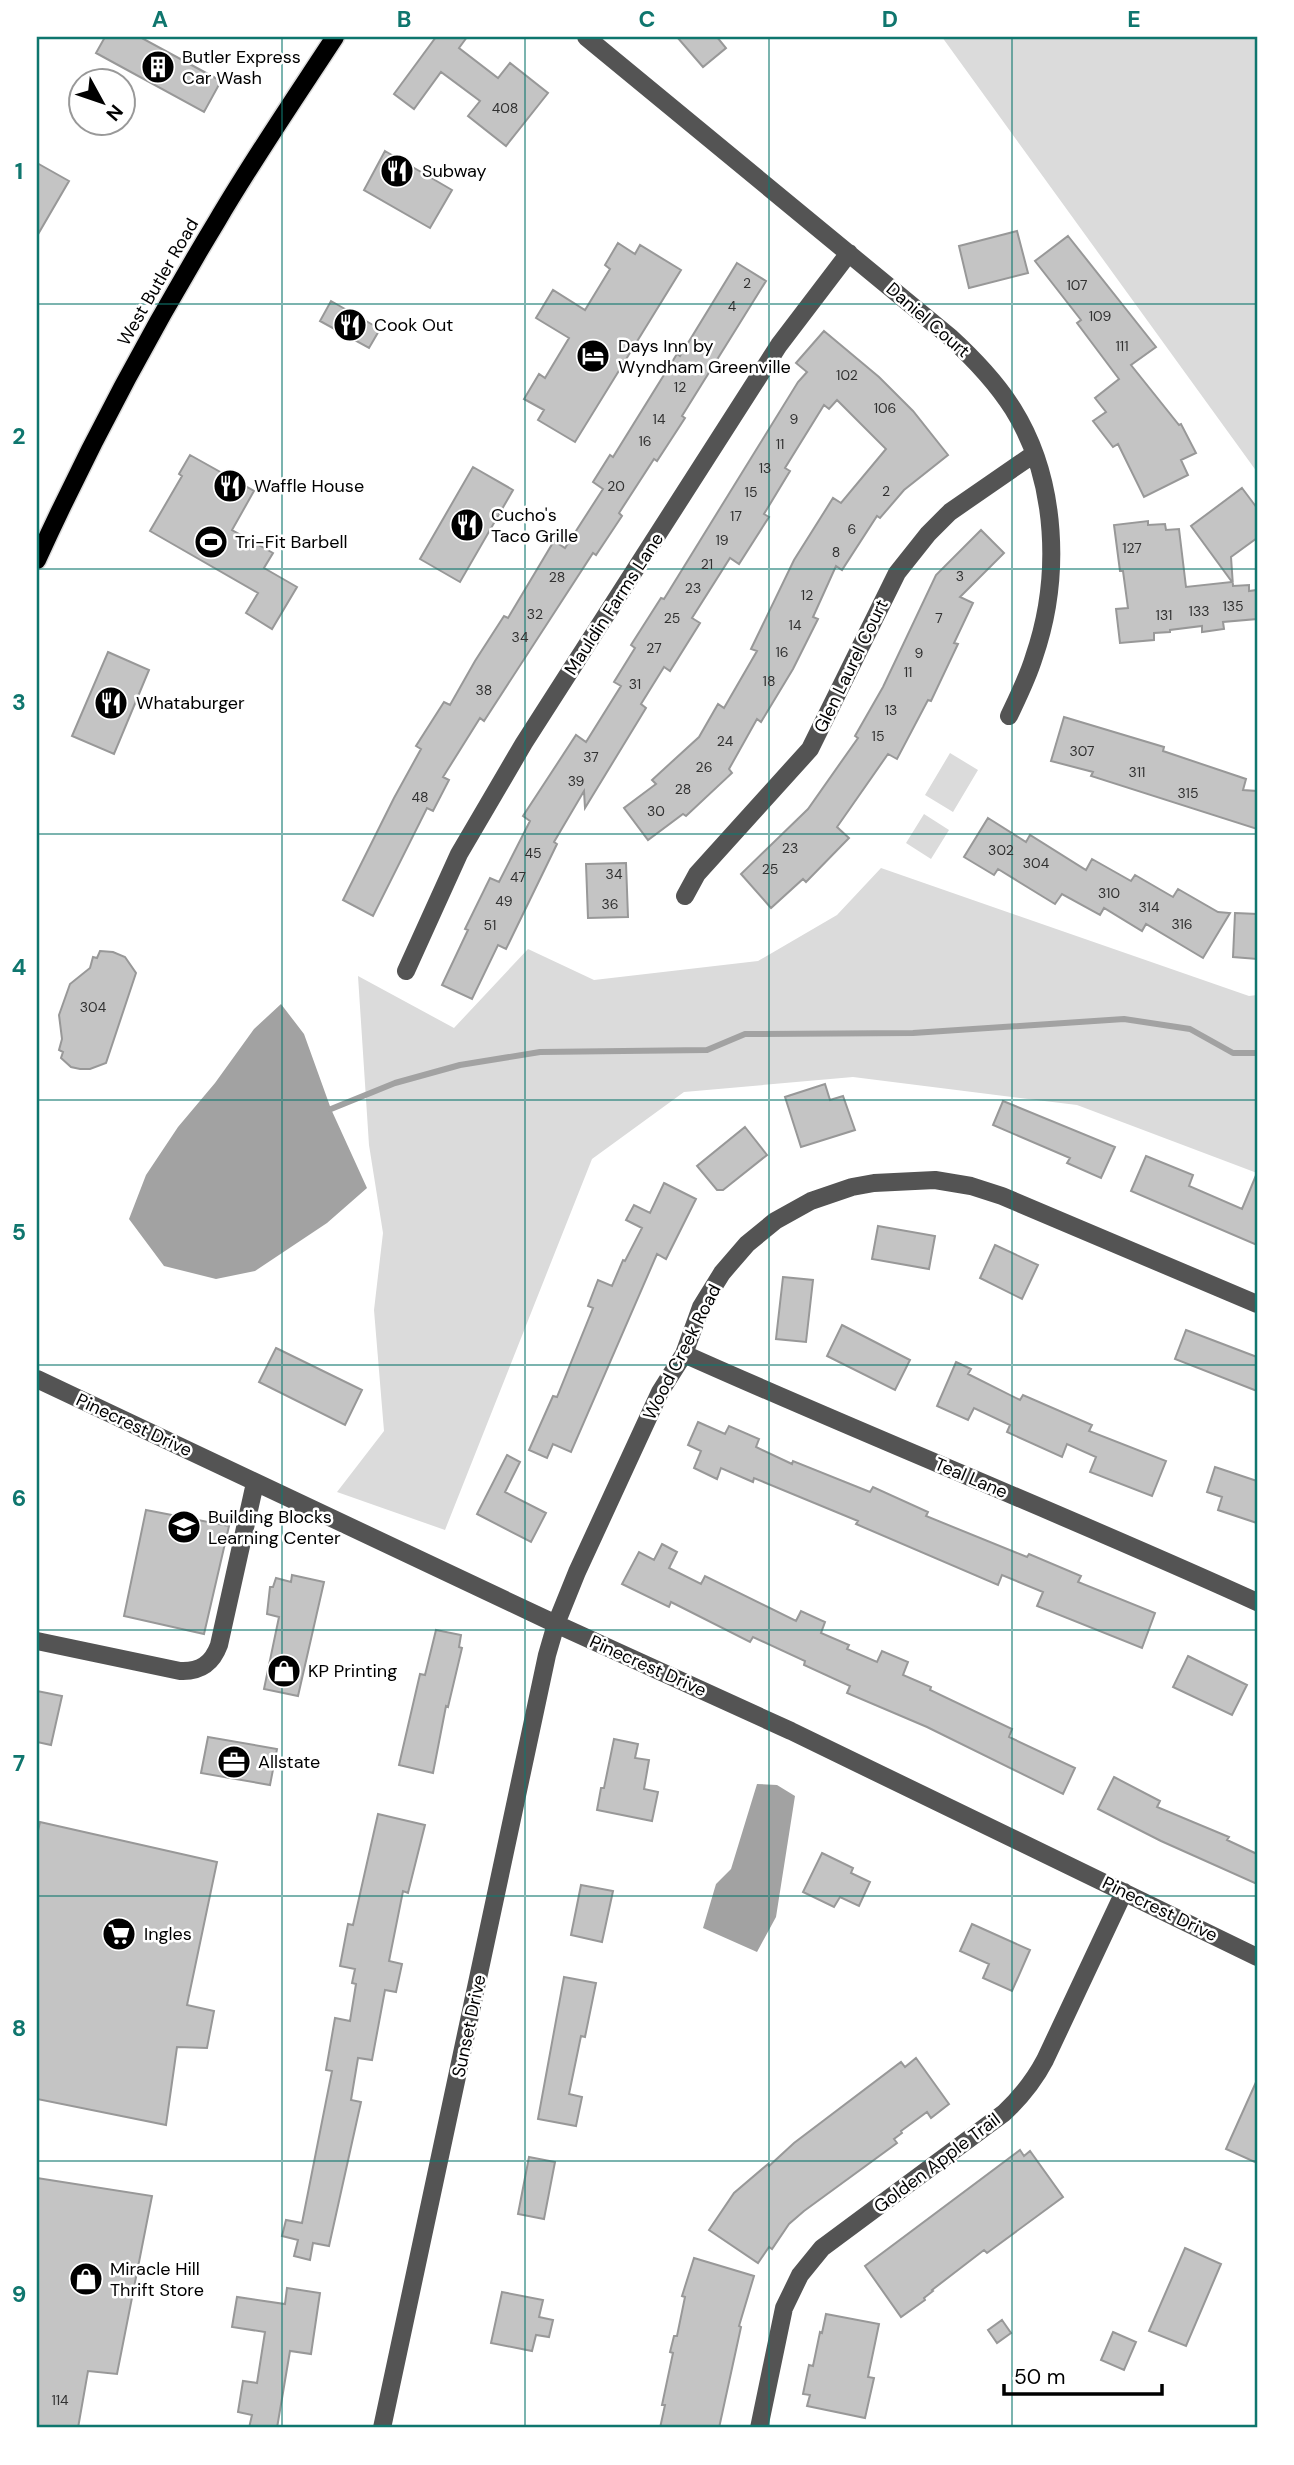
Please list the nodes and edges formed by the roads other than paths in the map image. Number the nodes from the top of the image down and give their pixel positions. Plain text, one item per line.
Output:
1 (335, 37) edge
2 (586, 37) edge
3 (849, 253) junction
4 (1034, 454) junction
5 (37, 560) edge
6 (1009, 716) dead end
7 (685, 896) dead end
8 (406, 971) dead end
9 (1257, 1304) edge
10 (684, 1354) junction
11 (37, 1379) edge
12 (255, 1483) junction
13 (1257, 1602) edge
14 (556, 1624) junction
15 (37, 1640) edge
16 (1124, 1892) junction
17 (1257, 1956) edge
18 (382, 2428) edge
19 (759, 2428) edge

1 - 5 main road, West Butler Road
2 - 3 street, Daniel Court
3 - 4 street, Daniel Court
3 - 8 street, Mauldin Farms Lane
4 - 6 street, Daniel Court
4 - 7 street, Glen Laurel Court
9 - 10 street, Wood Creek Road
10 - 13 street, Teal Lane
10 - 14 street, Wood Creek Road
11 - 12 street, Pinecrest Drive
12 - 14 street, Pinecrest Drive
12 - 15 street
14 - 16 street, Pinecrest Drive
14 - 18 street, Sunset Drive
16 - 17 street, Pinecrest Drive
16 - 19 street, Golden Apple Trail

